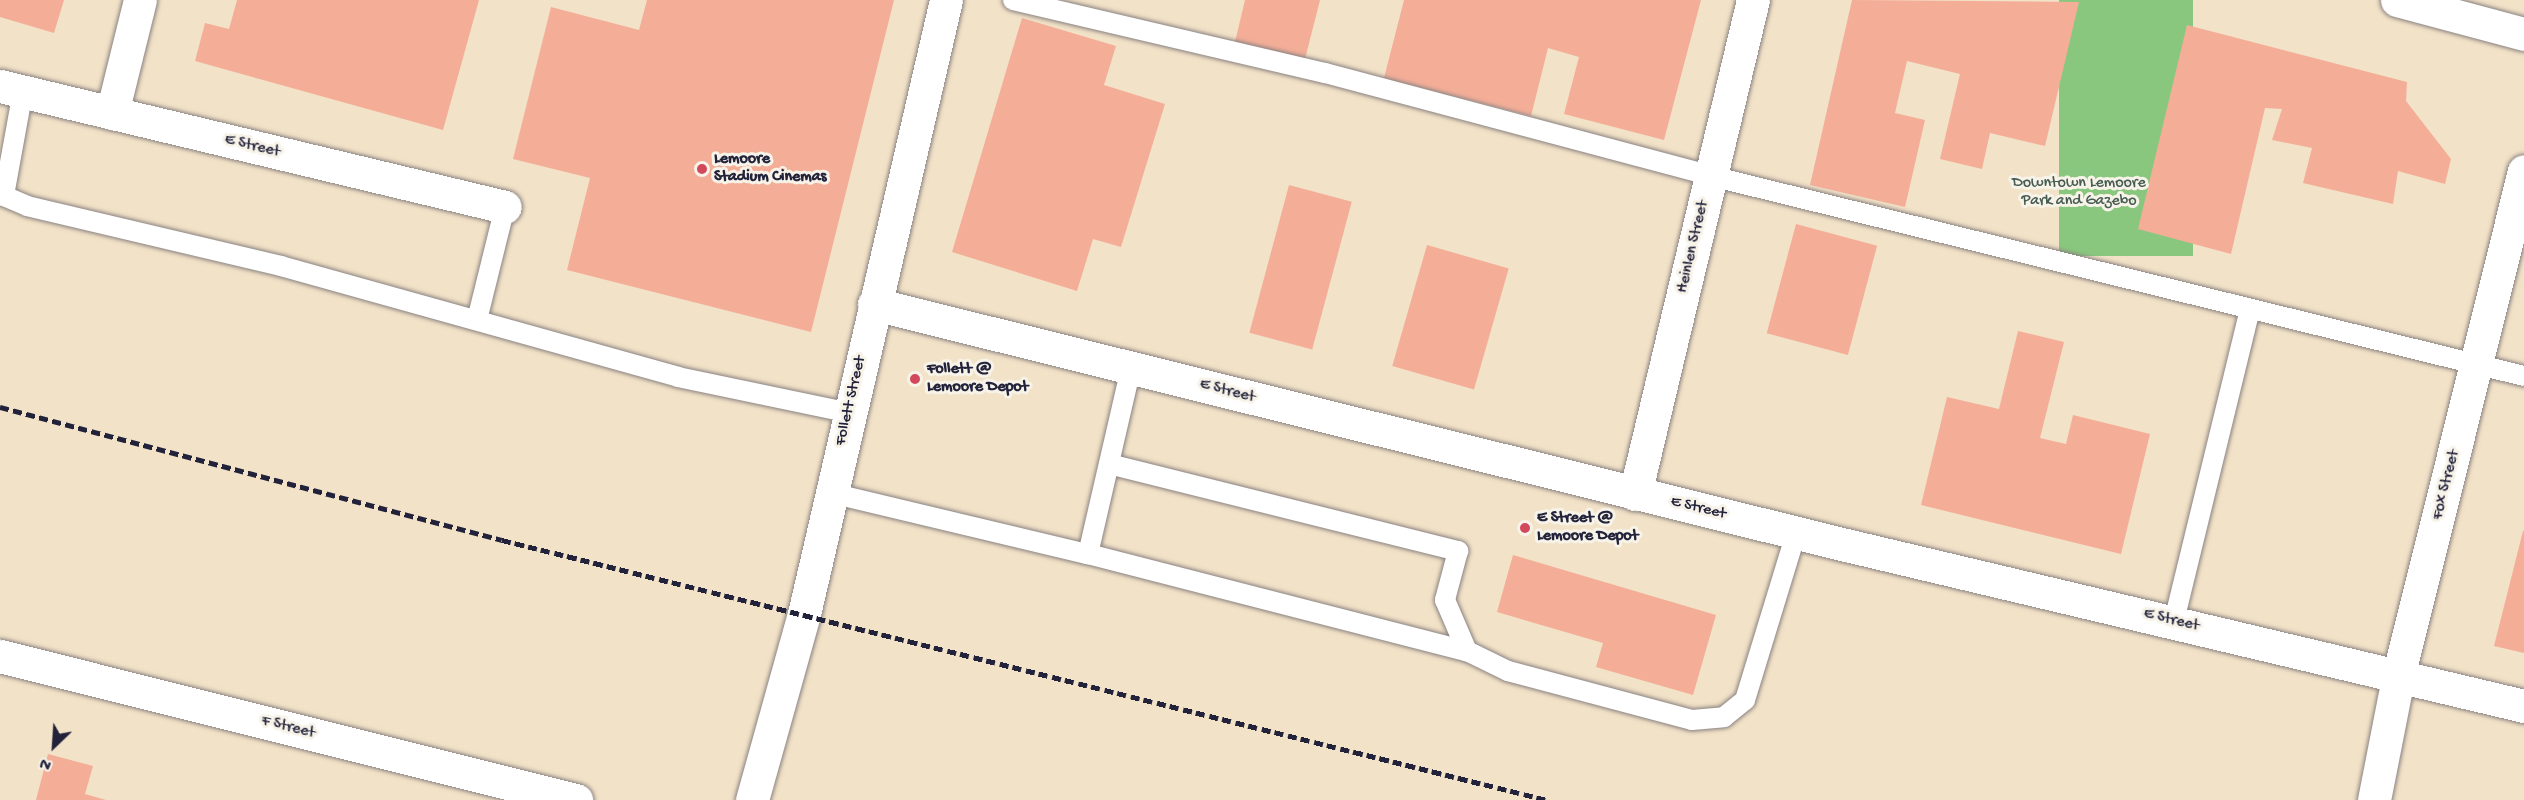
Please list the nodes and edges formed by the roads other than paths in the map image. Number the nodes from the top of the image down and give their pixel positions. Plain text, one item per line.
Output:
1 (140, 0) edge
2 (946, 0) edge
3 (1013, 0) edge
4 (1753, 0) edge
5 (2397, 0) edge
6 (2524, 34) edge
7 (12, 88) edge
8 (111, 113) junction
9 (2524, 171) edge
10 (1711, 176) junction
11 (505, 207) joint
12 (874, 304) junction
13 (2250, 309) junction
14 (477, 320) junction
15 (2477, 364) junction
16 (1131, 368) junction
17 (2524, 376) edge
18 (850, 413) junction
19 (1113, 465) junction
20 (831, 493) junction
21 (1635, 494) junction
22 (1796, 533) junction
23 (1088, 554) junction
24 (2174, 621) junction
25 (1467, 651) junction
26 (0, 656) edge
27 (2399, 673) junction
28 (2524, 706) edge
29 (576, 800) edge
30 (752, 800) edge
31 (2374, 800) edge

1 - 8 street
2 - 12 street, Follett Street
3 - 10 lane
4 - 10 street, Heinlen Street
5 - 6 street
7 - 8 street, E Street
7 - 14 lane
8 - 11 street, E Street
9 - 15 street, Fox Street
10 - 13 lane
10 - 21 street, Heinlen Street
11 - 14 lane
12 - 16 street, E Street
12 - 18 street, Follett Street
13 - 15 lane
13 - 24 lane
14 - 18 lane
15 - 17 lane
15 - 27 street, Fox Street
16 - 19 lane
16 - 21 street, E Street
18 - 20 street, Follett Street
19 - 23 lane
19 - 25 lane
20 - 23 lane
20 - 30 street, Follett Street
21 - 22 street, E Street
22 - 24 street, E Street
22 - 25 lane
23 - 25 lane
24 - 27 street, E Street
26 - 29 street, F Street
27 - 28 street, E Street
27 - 31 street, Fox Street

